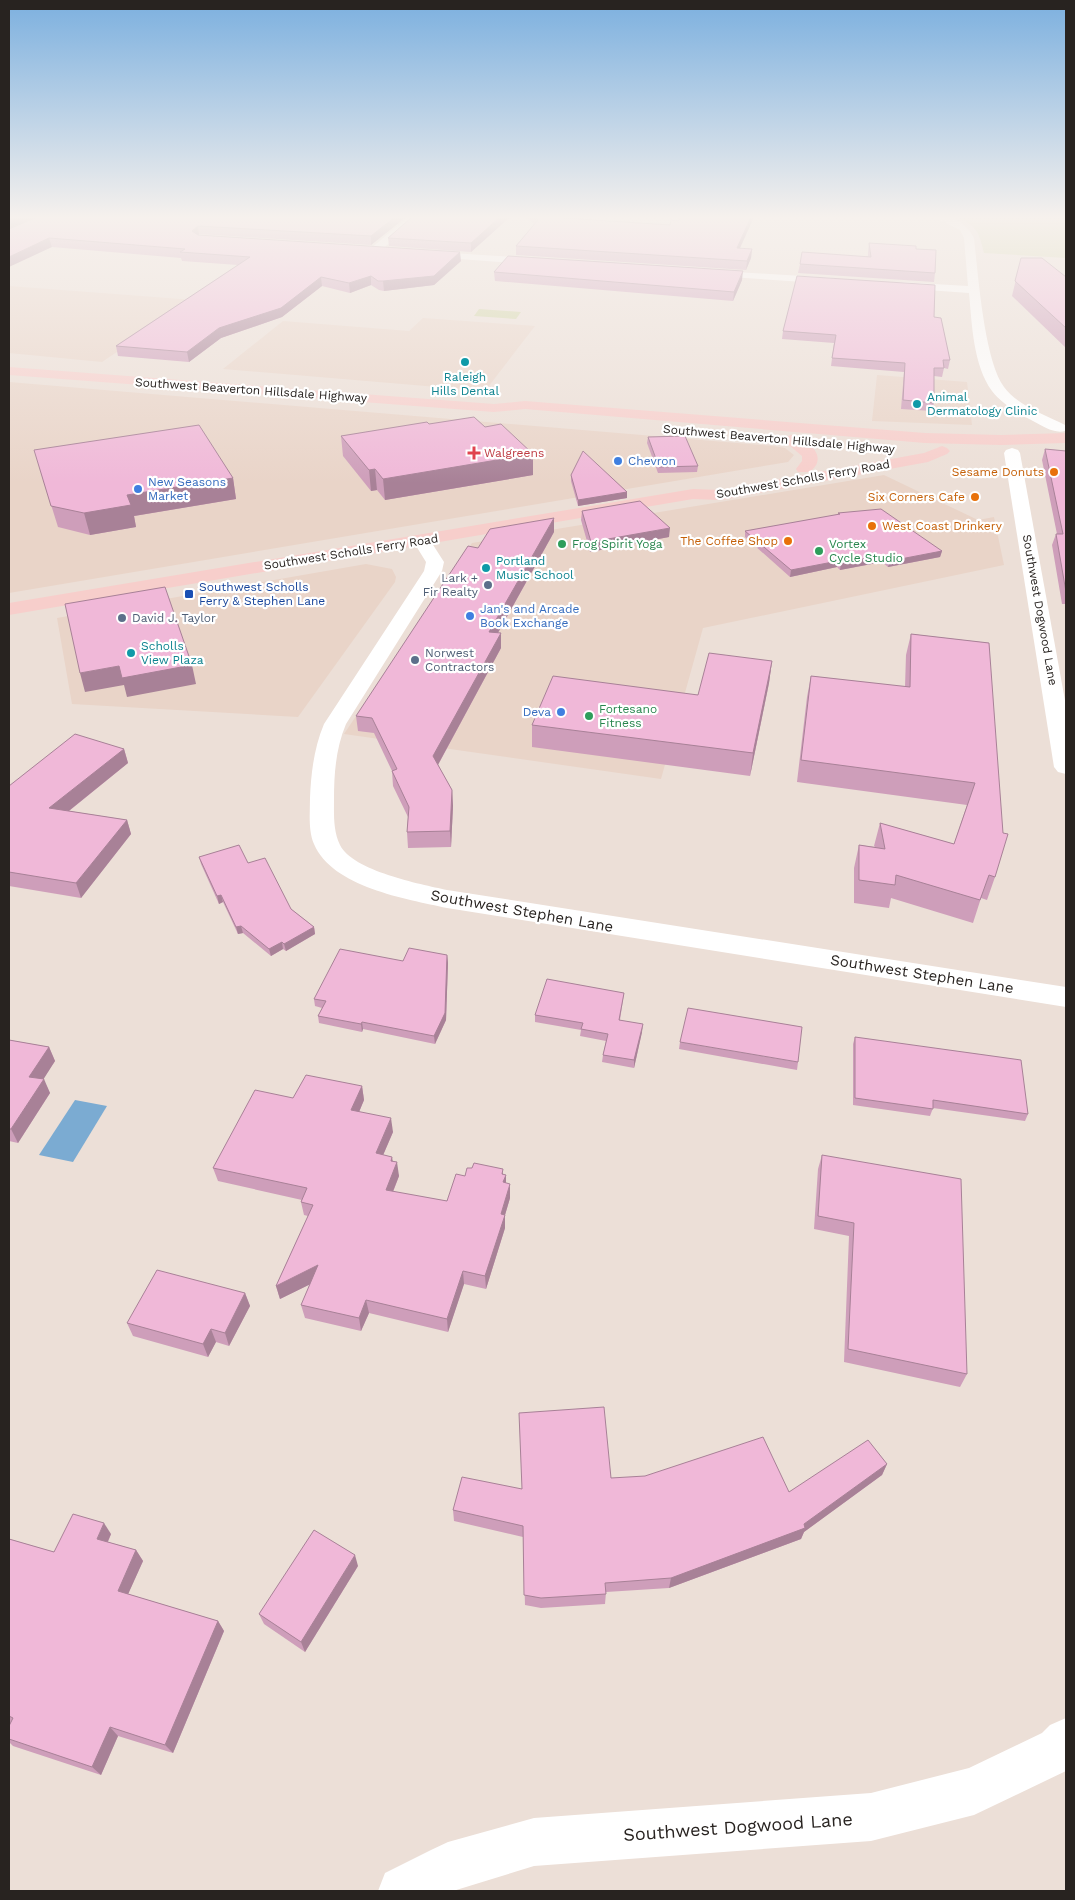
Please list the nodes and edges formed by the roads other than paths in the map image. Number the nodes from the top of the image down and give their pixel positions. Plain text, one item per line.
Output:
1 (977, 306) edge
2 (9, 371) edge
3 (494, 408) junction
4 (1064, 431) edge
5 (790, 440) junction
6 (1001, 440) junction
7 (942, 451) junction
8 (1012, 452) junction
9 (1066, 452) edge
10 (804, 469) junction
11 (693, 494) junction
12 (422, 541) junction
13 (9, 609) edge
14 (1066, 767) edge
15 (1066, 996) edge
16 (1066, 1741) edge
17 (402, 1891) edge

1 - 4 street
2 - 3 main road, Southwest Beaverton Hillsdale Highway
3 - 5 main road, Southwest Beaverton Hillsdale Highway
3 - 6 main road, Southwest Beaverton Hillsdale Highway
4 - 6 main road, Southwest Beaverton Hillsdale Highway
5 - 7 main road, Southwest Beaverton Hillsdale Highway
5 - 10 main road
6 - 7 main road, Southwest Scholls Ferry Road
7 - 8 main road, Southwest Beaverton Hillsdale Highway
7 - 10 main road, Southwest Scholls Ferry Road
7 - 11 main road, Southwest Scholls Ferry Road
8 - 9 main road, Southwest Beaverton Hillsdale Highway
8 - 14 street, Southwest Dogwood Lane
10 - 11 main road, Southwest Scholls Ferry Road
11 - 12 main road, Southwest Scholls Ferry Road
12 - 13 main road, Southwest Scholls Ferry Road
12 - 15 street, Southwest Stephen Lane
16 - 17 street, Southwest Dogwood Lane

